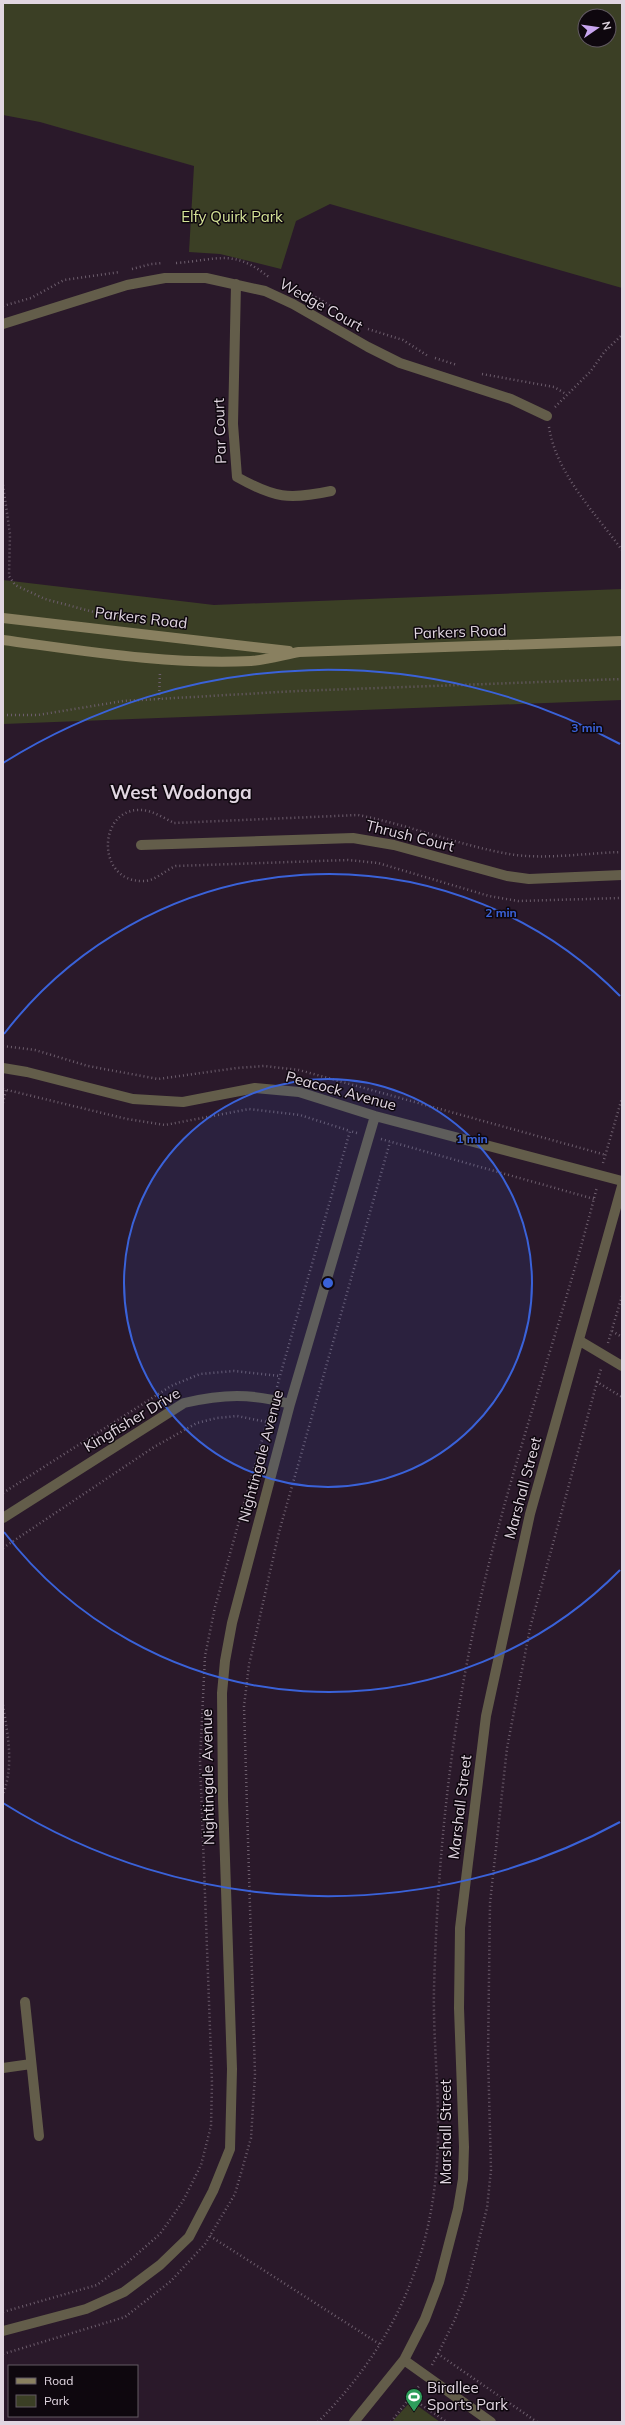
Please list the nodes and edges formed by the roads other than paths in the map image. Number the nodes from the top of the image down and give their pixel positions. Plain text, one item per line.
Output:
1 (236, 284) junction
2 (3, 324) edge
3 (547, 416) road end
4 (331, 491) dead end
5 (3, 618) edge
6 (3, 640) edge
7 (622, 641) edge
8 (299, 652) junction
9 (141, 845) dead end
10 (622, 875) edge
11 (3, 1068) edge
12 (375, 1116) junction
13 (622, 1181) edge
14 (622, 1186) edge
15 (580, 1341) junction
16 (622, 1366) edge
17 (290, 1404) junction
18 (3, 1518) edge
19 (24, 2002) dead end
20 (31, 2064) junction
21 (3, 2068) edge
22 (39, 2136) dead end
23 (3, 2331) edge
24 (404, 2360) junction
25 (354, 2422) edge
26 (491, 2422) edge

1 - 2 street, Wedge Court
1 - 3 street, Wedge Court
1 - 4 street, Par Court
5 - 8 main road, Parkers Road
6 - 8 main road, Parkers Road
7 - 8 main road, Parkers Road
9 - 10 street, Thrush Court
11 - 12 street, Peacock Avenue
12 - 13 street, Peacock Avenue
12 - 17 street, Nightingale Avenue
14 - 15 street, Marshall Street
15 - 16 street
15 - 24 street, Marshall Street
17 - 18 street, Kingfisher Drive
17 - 23 street, Nightingale Avenue
19 - 20 street
20 - 21 street
20 - 22 street
24 - 25 street, Marshall Street
24 - 26 street

